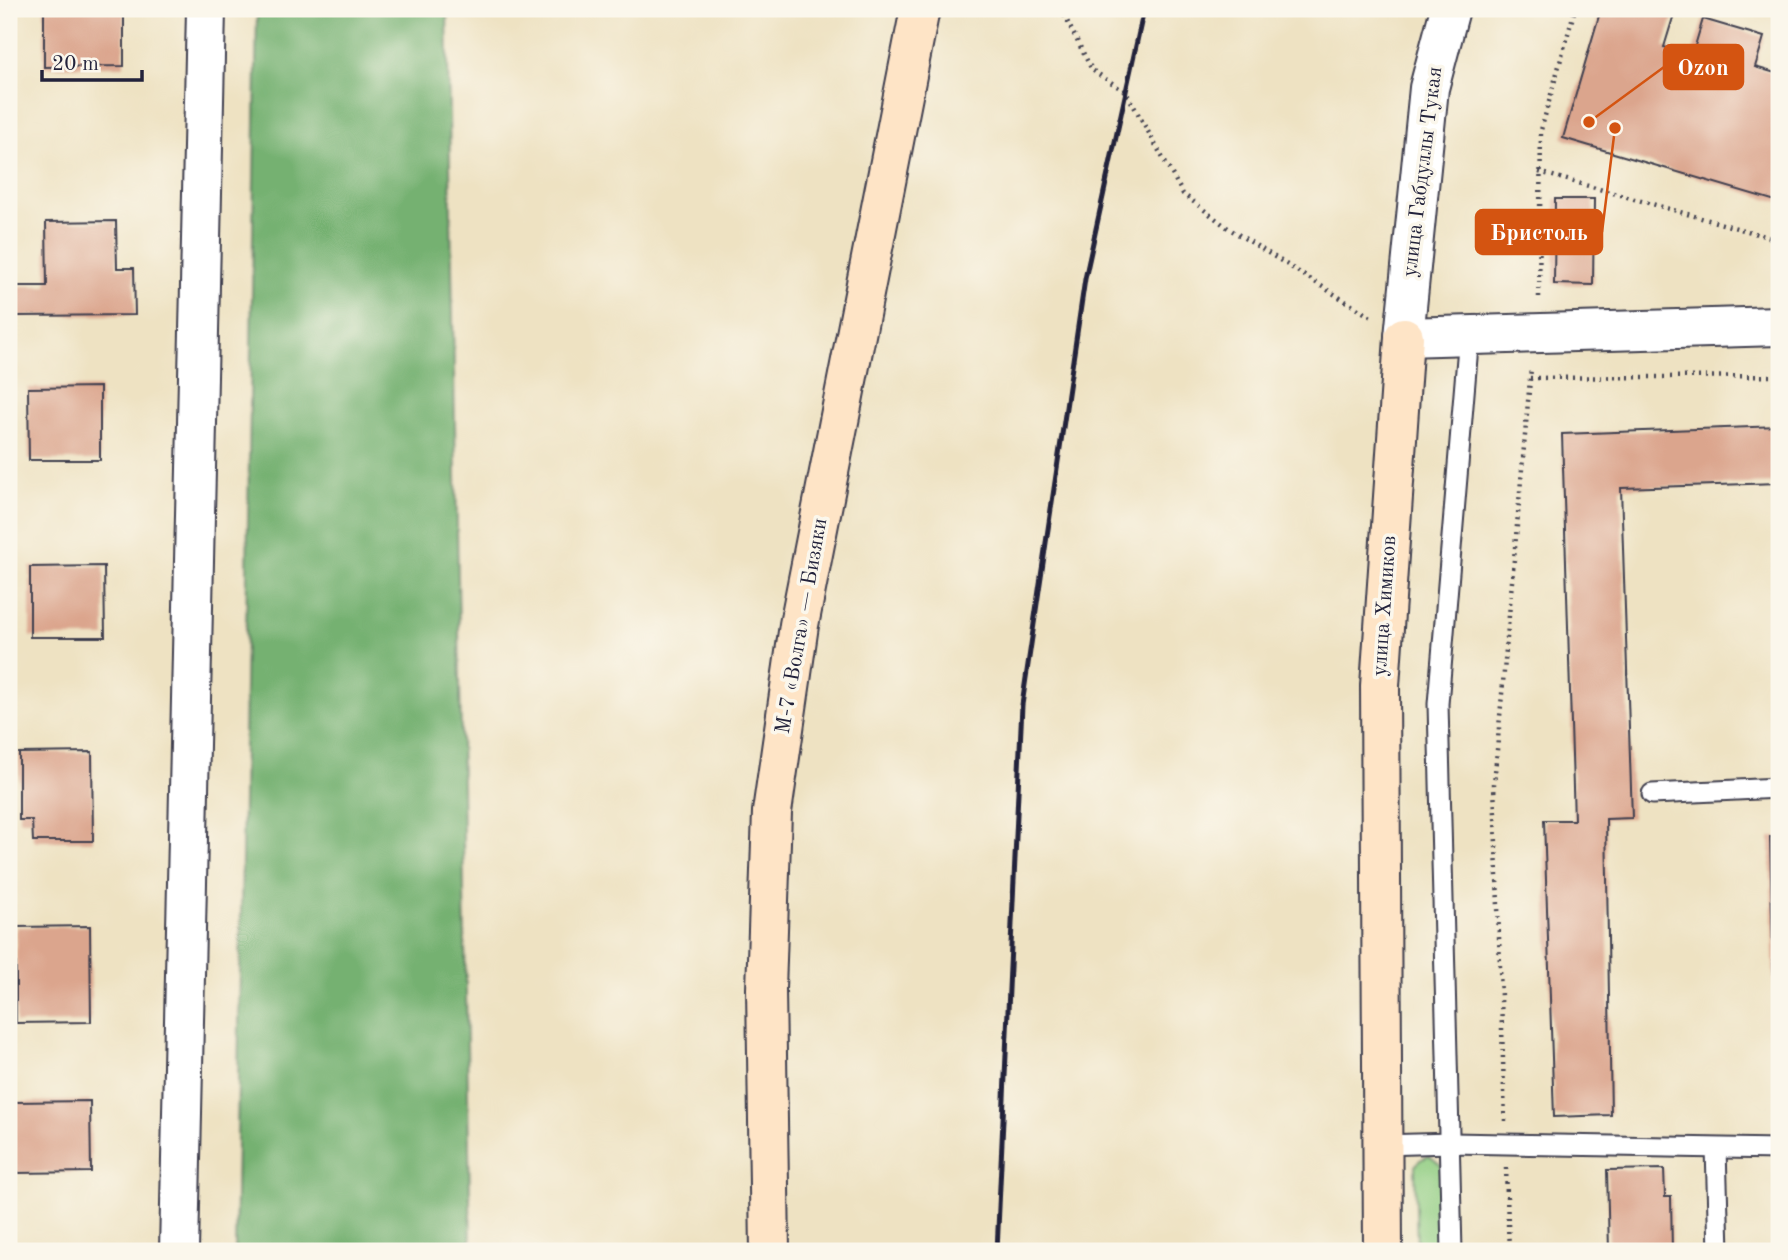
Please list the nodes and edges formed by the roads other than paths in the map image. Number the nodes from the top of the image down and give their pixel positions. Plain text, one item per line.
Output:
1 (206, 9) edge
2 (920, 9) edge
3 (1450, 9) edge
4 (1779, 326) edge
5 (1469, 334) junction
6 (1404, 337) junction
7 (1779, 789) edge
8 (1652, 794) dead end
9 (1451, 1143) junction
10 (1381, 1145) junction
11 (1716, 1149) junction
12 (1779, 1149) edge
13 (179, 1251) edge
14 (770, 1251) edge
15 (1383, 1251) edge
16 (1452, 1251) edge
17 (1719, 1251) edge

1 - 13 street
2 - 14 main road, М-7 «Волга» — Бизяки
3 - 6 street, улица Габдуллы Тукая
4 - 5 street
5 - 6 street
5 - 9 lane
6 - 10 main road, улица Химиков
7 - 8 lane
9 - 10 lane
9 - 11 lane
9 - 16 lane
10 - 15 main road, улица Химиков
11 - 12 lane
11 - 17 lane

